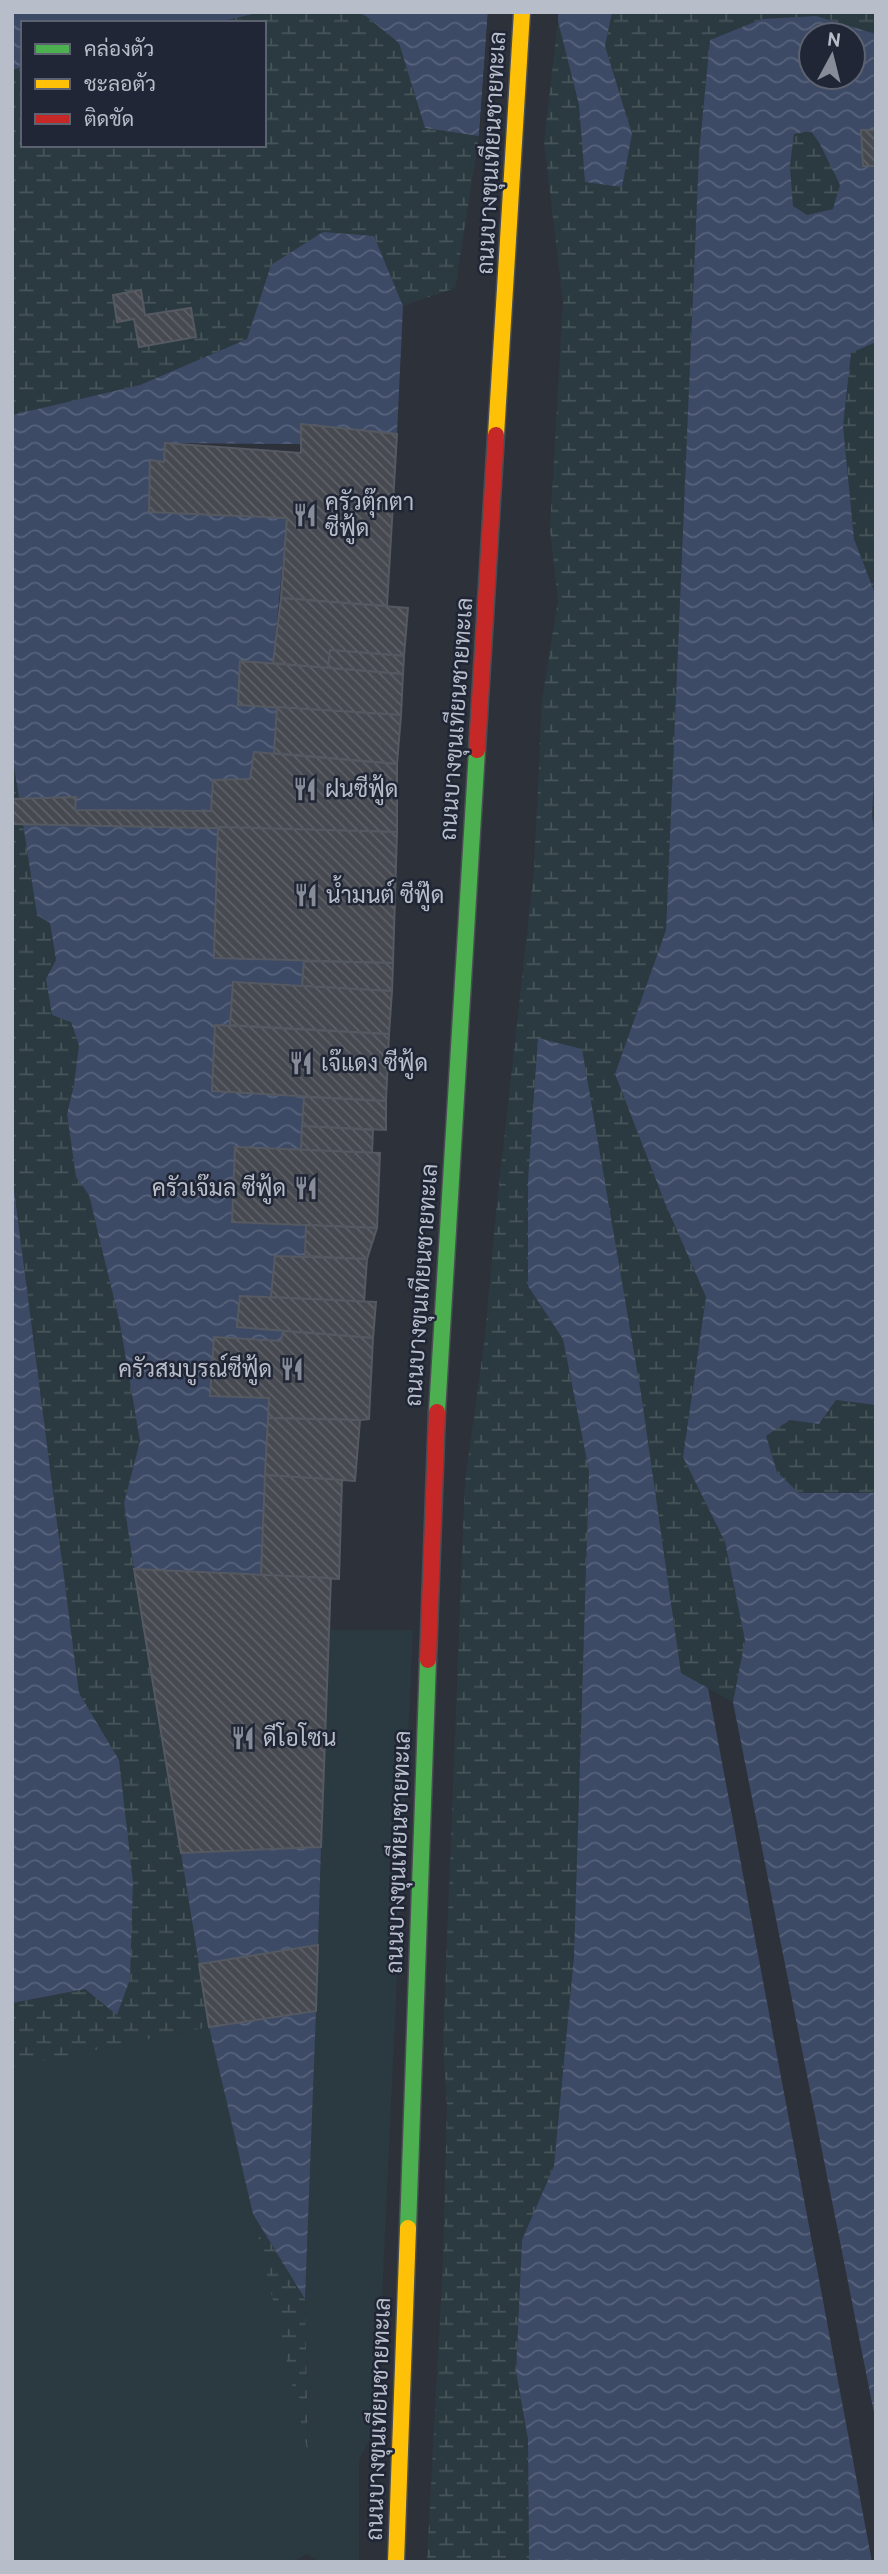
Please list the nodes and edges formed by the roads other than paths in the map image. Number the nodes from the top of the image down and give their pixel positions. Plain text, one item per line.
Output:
1 (522, 12) edge
2 (396, 2562) edge

1 - 2 main road, ถนนบางขุนเทียนชายทะเล

